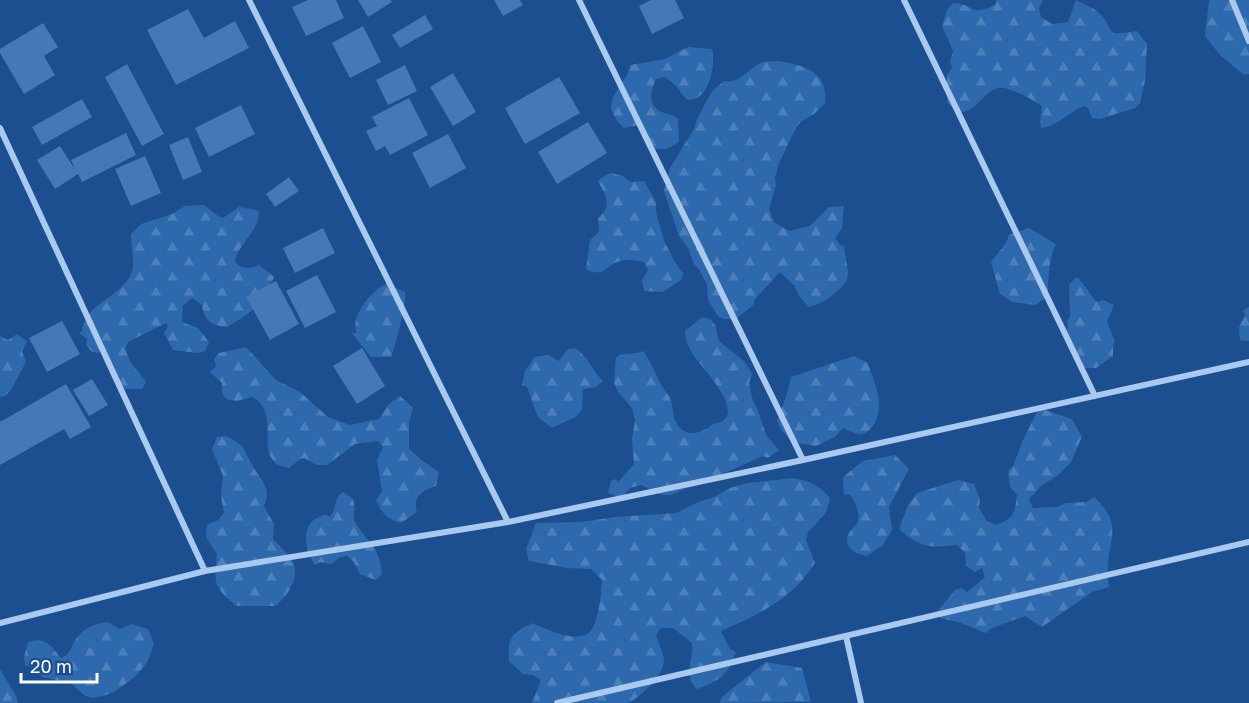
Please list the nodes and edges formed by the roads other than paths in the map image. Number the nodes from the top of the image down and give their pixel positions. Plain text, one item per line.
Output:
1 (249, 0) edge
2 (579, 0) edge
3 (904, 0) edge
4 (1232, 0) edge
5 (1249, 41) edge
6 (0, 128) edge
7 (1249, 362) edge
8 (1095, 396) junction
9 (802, 460) junction
10 (508, 522) junction
11 (1249, 542) edge
12 (205, 571) junction
13 (0, 623) edge
14 (846, 636) junction
15 (580, 700) edge
16 (557, 703) edge
17 (861, 703) edge

1 - 10 street
2 - 9 street
3 - 8 street
4 - 5 street
6 - 12 street
7 - 8 street
8 - 9 street
9 - 10 street
10 - 12 street
11 - 14 street
12 - 13 street
14 - 15 street
14 - 17 street
15 - 16 street

